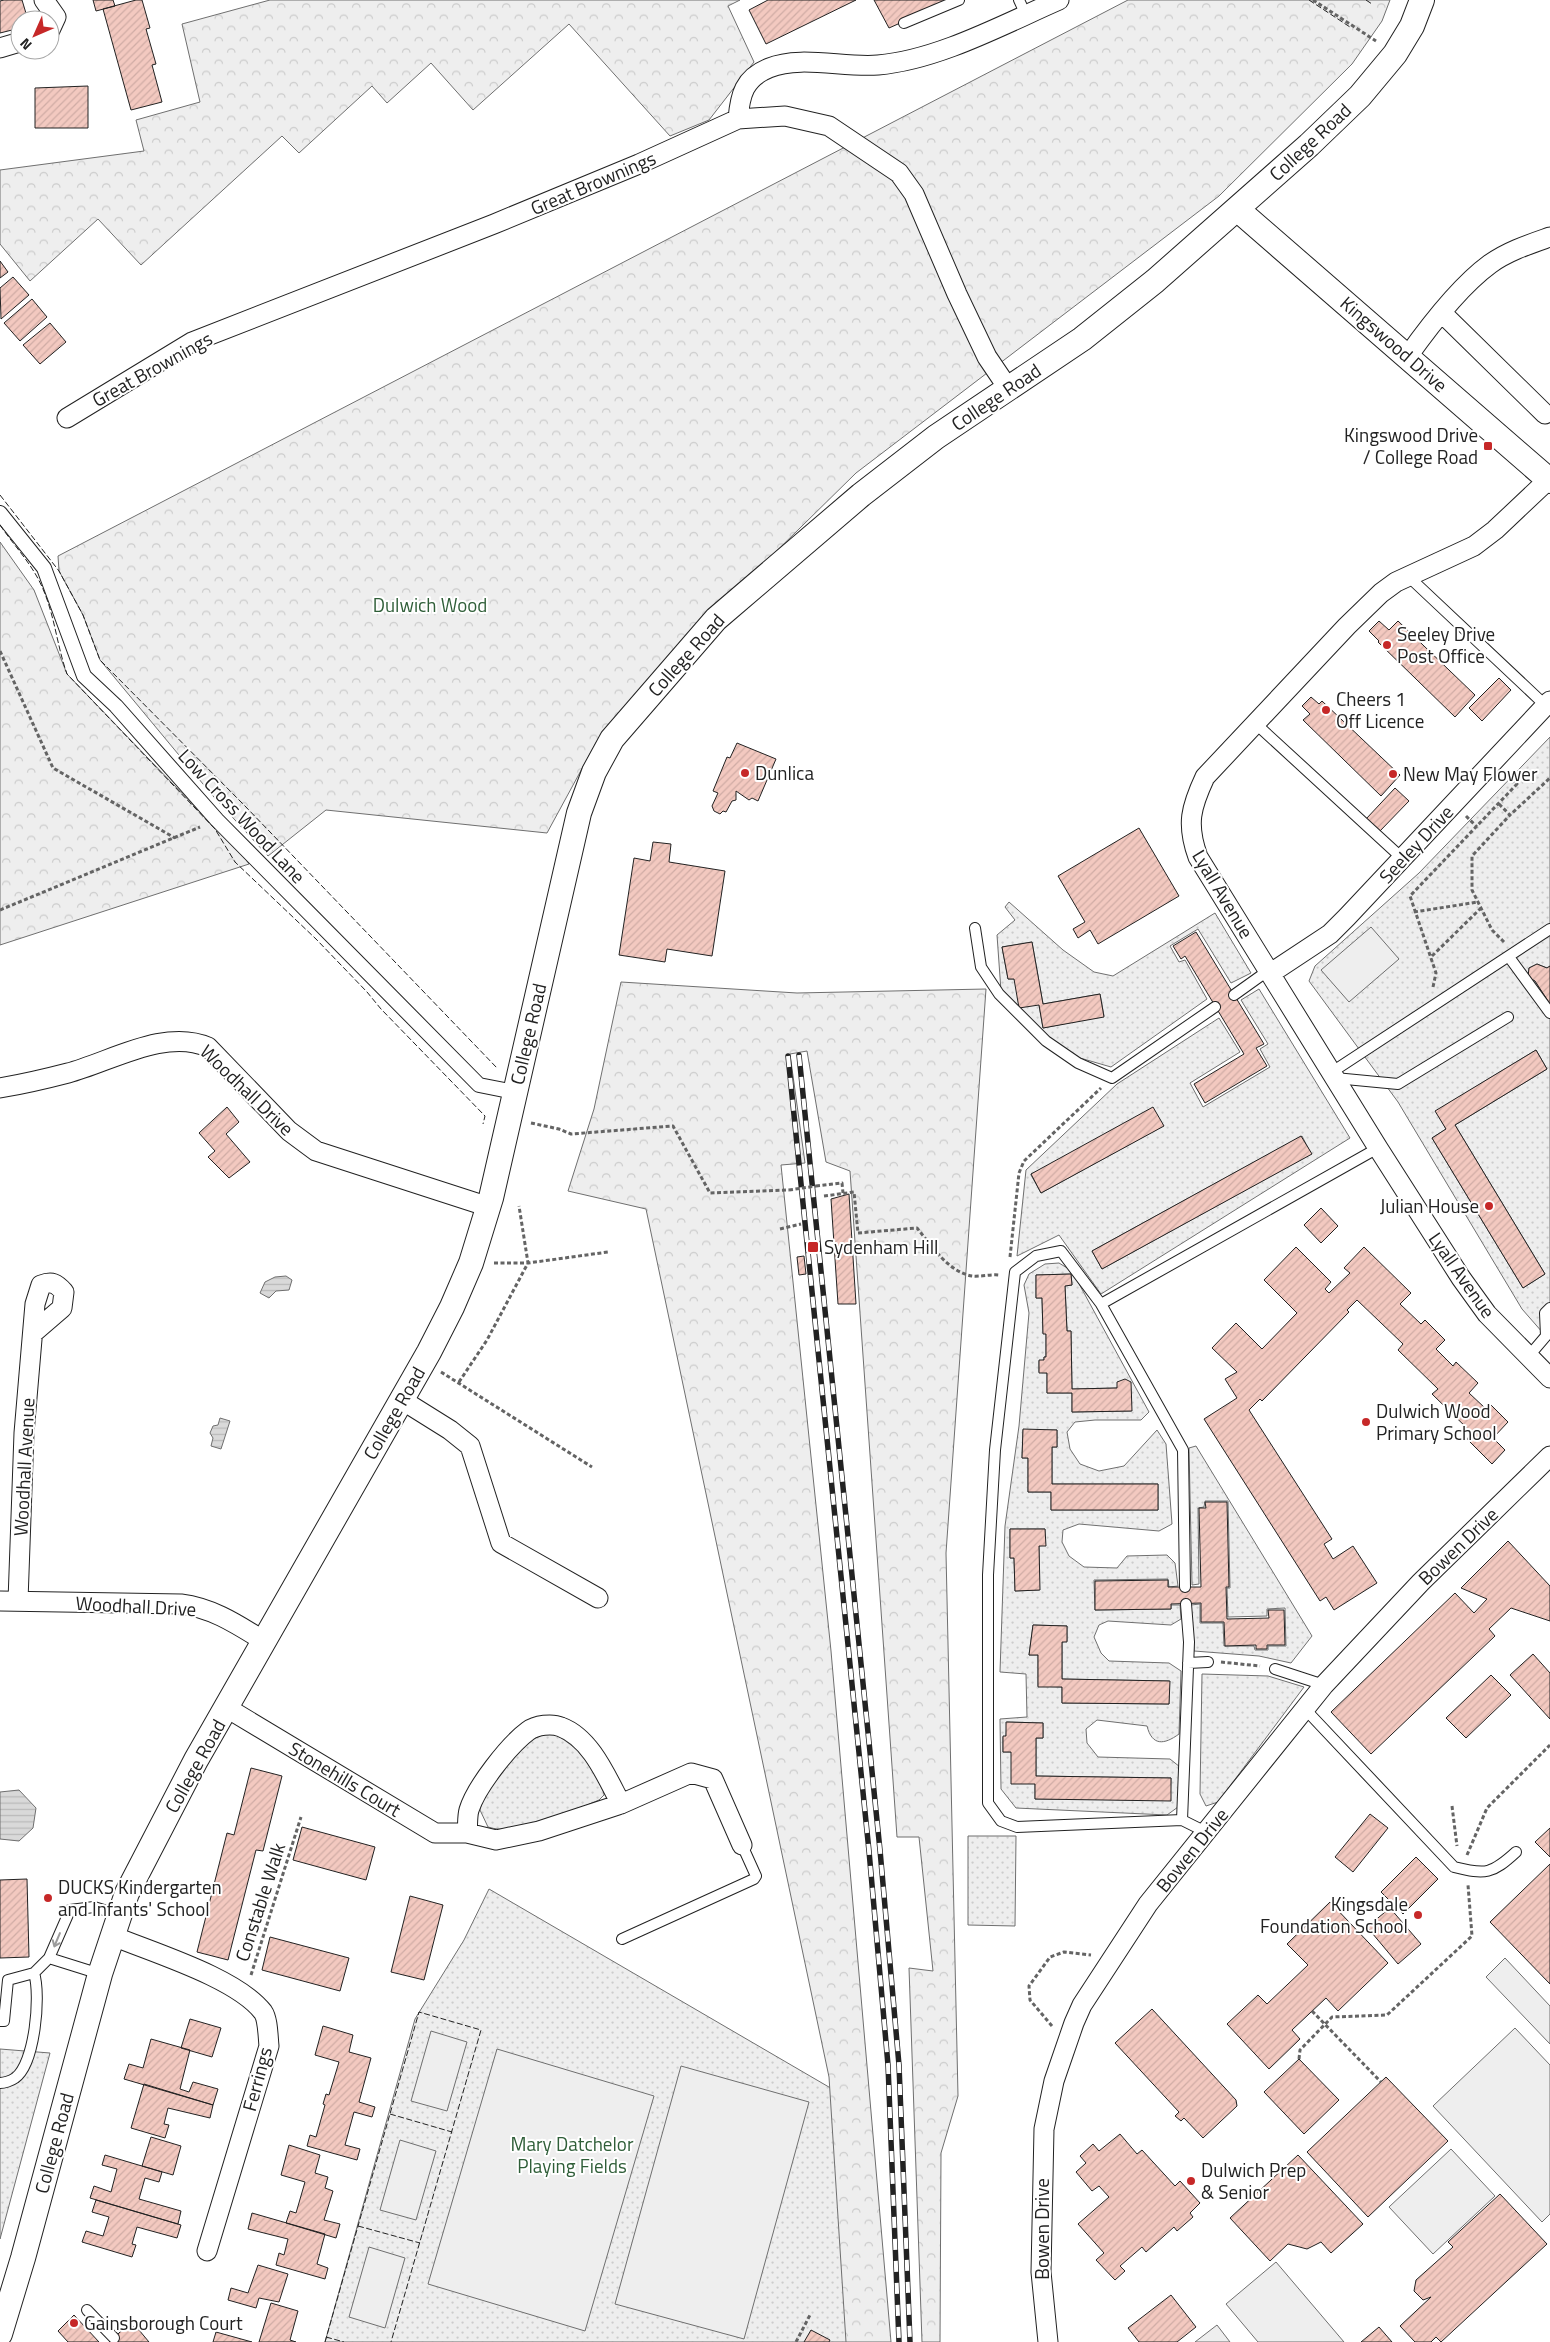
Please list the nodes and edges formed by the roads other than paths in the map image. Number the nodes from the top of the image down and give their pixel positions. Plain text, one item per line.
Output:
1 (959, 0) edge
2 (1059, 0) edge
3 (1422, 0) edge
4 (1022, 8) edge
5 (904, 23) dead end
6 (738, 119) junction
7 (1237, 209) junction
8 (1550, 237) edge
9 (1442, 313) junction
10 (1408, 356) junction
11 (1008, 388) junction
12 (1545, 414) dead end
13 (67, 418) dead end
14 (1549, 480) edge
15 (0, 513) edge
16 (1408, 576) junction
17 (1548, 703) edge
18 (1255, 723) junction
19 (1402, 859) junction
20 (975, 928) dead end
21 (1550, 929) edge
22 (1512, 954) junction
23 (1270, 972) junction
24 (1234, 994) dead end
25 (1216, 1007) dead end
26 (1550, 1013) edge
27 (1508, 1017) dead end
28 (1333, 1075) junction
29 (0, 1088) edge
30 (515, 1092) junction
31 (1378, 1148) junction
32 (488, 1207) junction
33 (1101, 1304) junction
34 (1550, 1308) edge
35 (33, 1333) dead end
36 (1528, 1357) junction
37 (1550, 1378) edge
38 (402, 1400) junction
39 (1550, 1456) edge
40 (1186, 1587) dead end
41 (598, 1598) dead end
42 (9, 1601) edge
43 (1186, 1604) dead end
44 (264, 1641) junction
45 (1208, 1662) road end
46 (1188, 1663) junction
47 (1275, 1669) road end
48 (1324, 1685) junction
49 (227, 1708) junction
50 (1305, 1709) junction
51 (621, 1804) junction
52 (1182, 1820) junction
53 (1206, 1832) junction
54 (468, 1833) junction
55 (742, 1845) joint
56 (1516, 1852) dead end
57 (116, 1926) junction
58 (622, 1939) dead end
59 (49, 1958) junction
60 (34, 1973) junction
61 (100, 1974) junction
62 (0, 2021) edge
63 (0, 2083) edge
64 (207, 2251) dead end
65 (87, 2310) dead end
66 (0, 2334) edge
67 (114, 2338) dead end
68 (1048, 2342) edge

1 - 5 lane
2 - 4 street
3 - 7 street, College Road
4 - 6 street
6 - 11 street, Great Brownings
6 - 13 street, Great Brownings
7 - 10 street, Kingswood Drive
7 - 11 street, College Road
8 - 9 street
9 - 10 street
9 - 12 street
10 - 14 street, Kingswood Drive
11 - 30 street, College Road
14 - 16 street, Lyall Avenue
15 - 30 street, Low Cross Wood Lane
16 - 17 lane
16 - 18 street, Lyall Avenue
17 - 19 street, Seeley Drive
18 - 19 lane
18 - 23 street, Lyall Avenue
19 - 23 street, Seeley Drive
20 - 25 lane
21 - 22 lane
22 - 26 lane
22 - 28 lane
23 - 24 lane
23 - 28 street, Lyall Avenue
27 - 28 lane
28 - 31 street, Lyall Avenue
29 - 32 street, Woodhall Drive
30 - 32 street, College Road
31 - 33 lane
31 - 36 street, Lyall Avenue
32 - 38 street, College Road
33 - 40 lane
33 - 52 lane
34 - 36 lane
35 - 42 street, Woodhall Avenue
36 - 37 street, Lyall Avenue
38 - 41 street
38 - 44 street, College Road
39 - 48 street, Bowen Drive
42 - 44 street, Woodhall Drive
43 - 46 lane
44 - 49 street, College Road
45 - 46 lane
46 - 52 lane
47 - 48 lane
48 - 50 street, Bowen Drive
49 - 54 street, Stonehills Court
49 - 57 street, College Road
50 - 53 street, Bowen Drive
50 - 56 lane
51 - 54 street, Stonehills Court
51 - 54 street
51 - 55 street, Stonehills Court
52 - 53 lane
53 - 68 street, Bowen Drive
55 - 58 lane
57 -> 59 lane
57 - 61 street, College Road
57 - 64 street, Ferrings
59 - 60 lane
59 - 61 lane
60 - 62 lane
60 - 63 lane
61 - 66 street, College Road
65 - 67 lane

